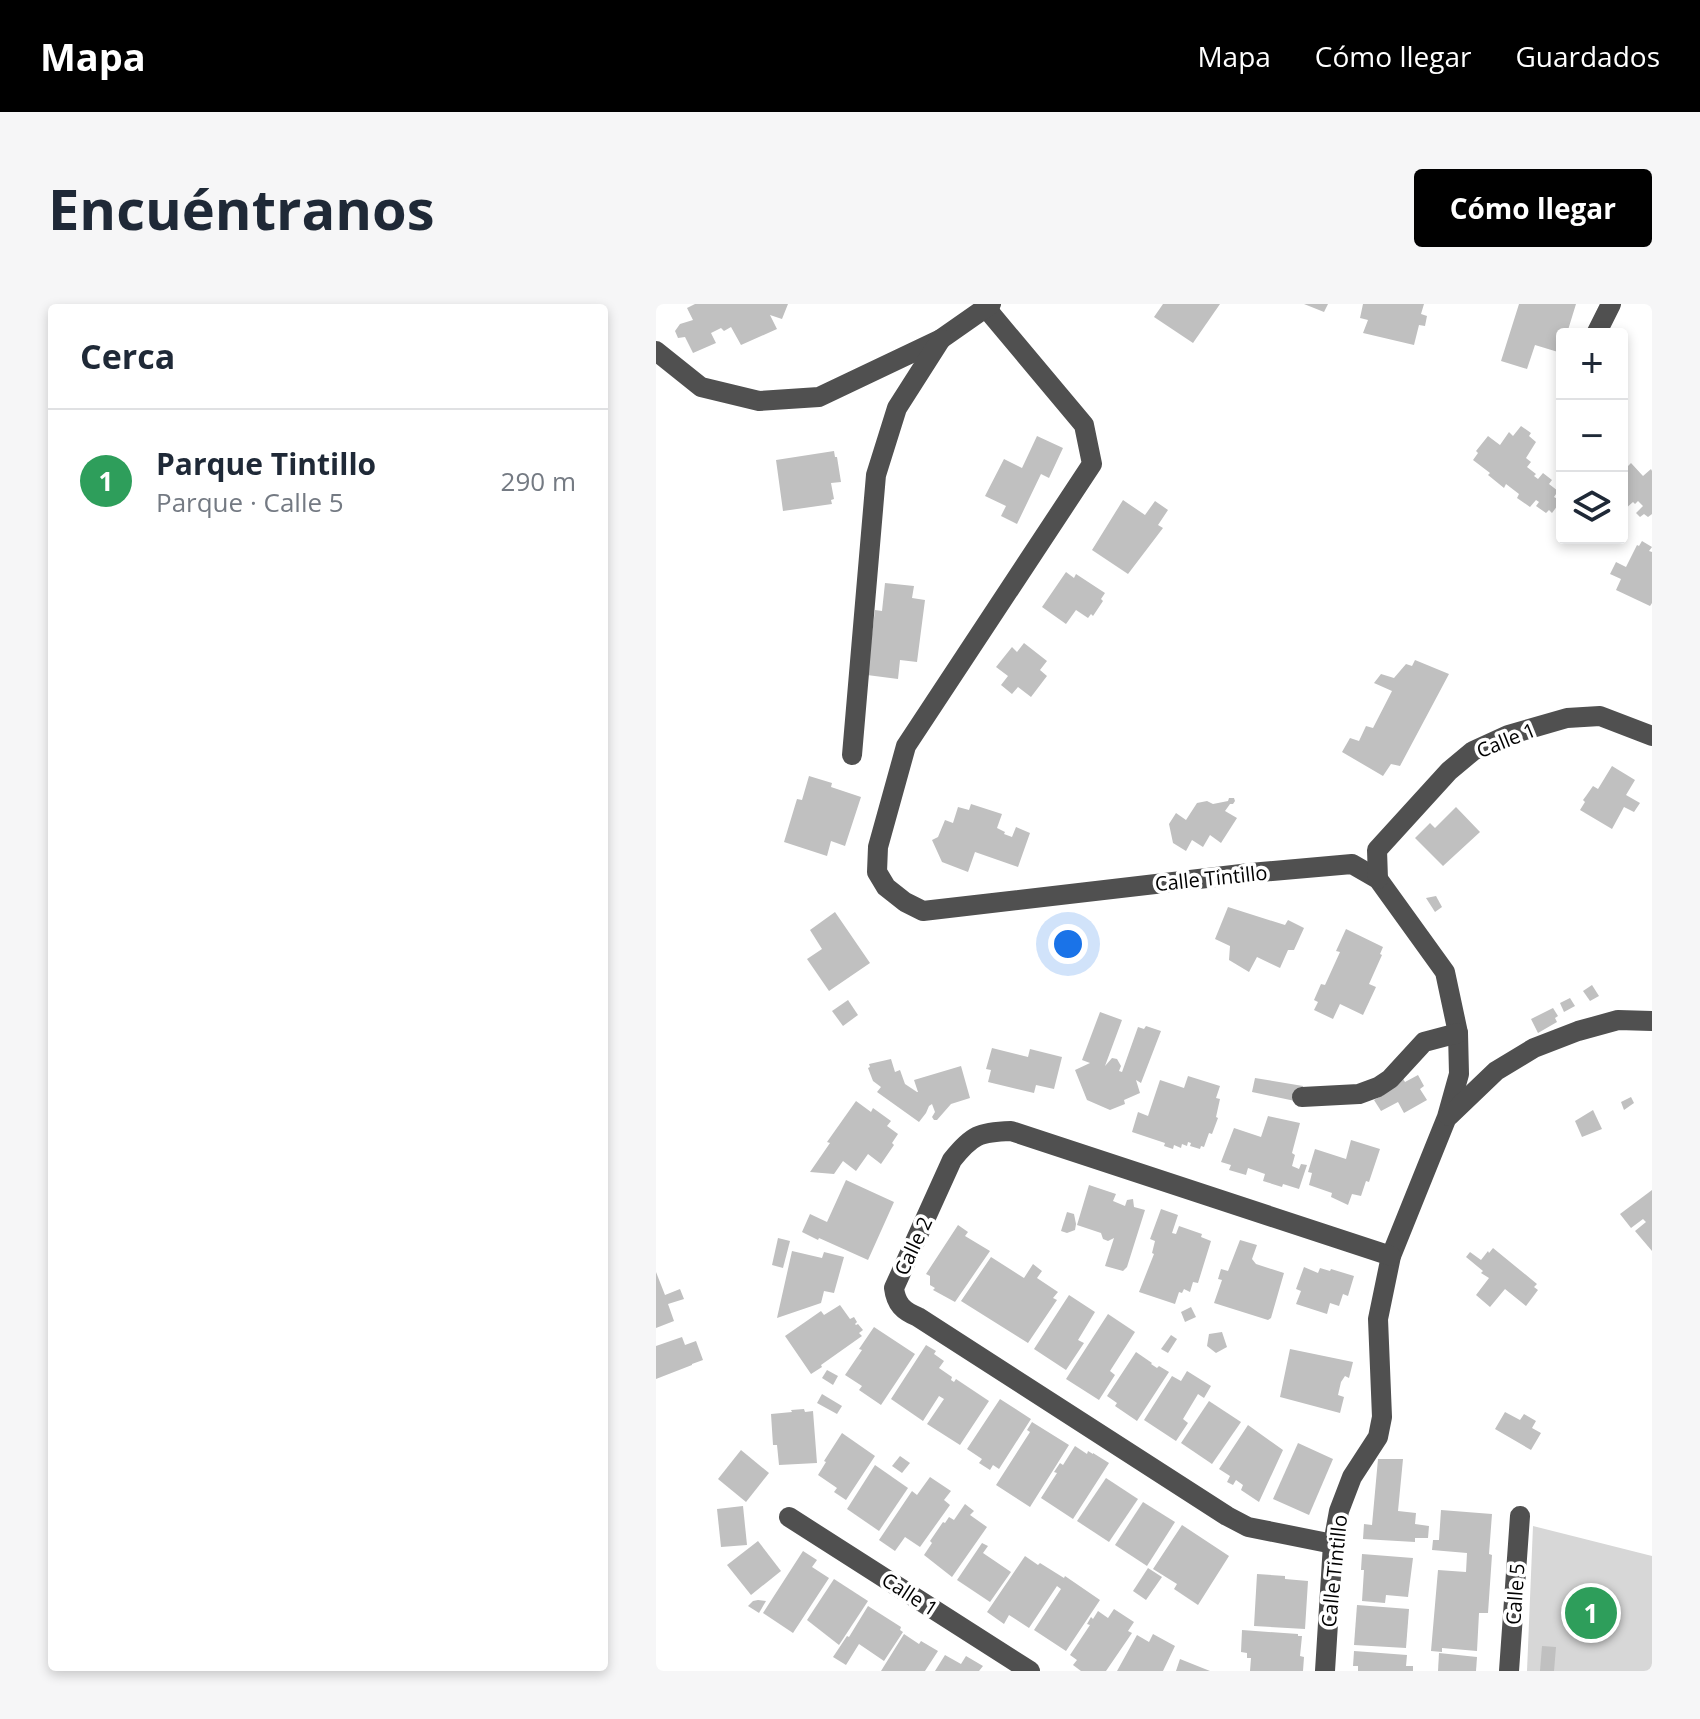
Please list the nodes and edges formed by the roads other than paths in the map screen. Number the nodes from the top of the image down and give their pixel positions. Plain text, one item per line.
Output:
1 (1611, 304) edge
2 (988, 306) edge
3 (1599, 328) edge
4 (941, 339) junction
5 (656, 351) edge
6 (1652, 736) edge
7 (852, 755) dead end
8 (1378, 879) junction
9 (1652, 1021) edge
10 (1458, 1033) junction
11 (1302, 1097) dead end
12 (1447, 1117) junction
13 (1391, 1256) junction
14 (1520, 1516) dead end
15 (789, 1517) dead end
16 (1333, 1544) junction
17 (1030, 1671) edge
18 (1325, 1671) edge
19 (1509, 1671) edge

1 - 3 street
2 - 4 street
2 - 8 street, Calle Tintillo
4 - 5 street
4 - 7 street
6 - 8 street, Calle 1
8 - 10 street, Calle Tintillo
9 - 12 street
10 - 11 street
10 - 12 street, Calle Tintillo
12 - 13 street, Calle Tintillo
13 - 16 street, Calle Tintillo
13 - 16 street, Calle 2
14 - 19 street, Calle 5
15 - 17 street, Calle 1
16 - 18 street, Calle Tintillo

